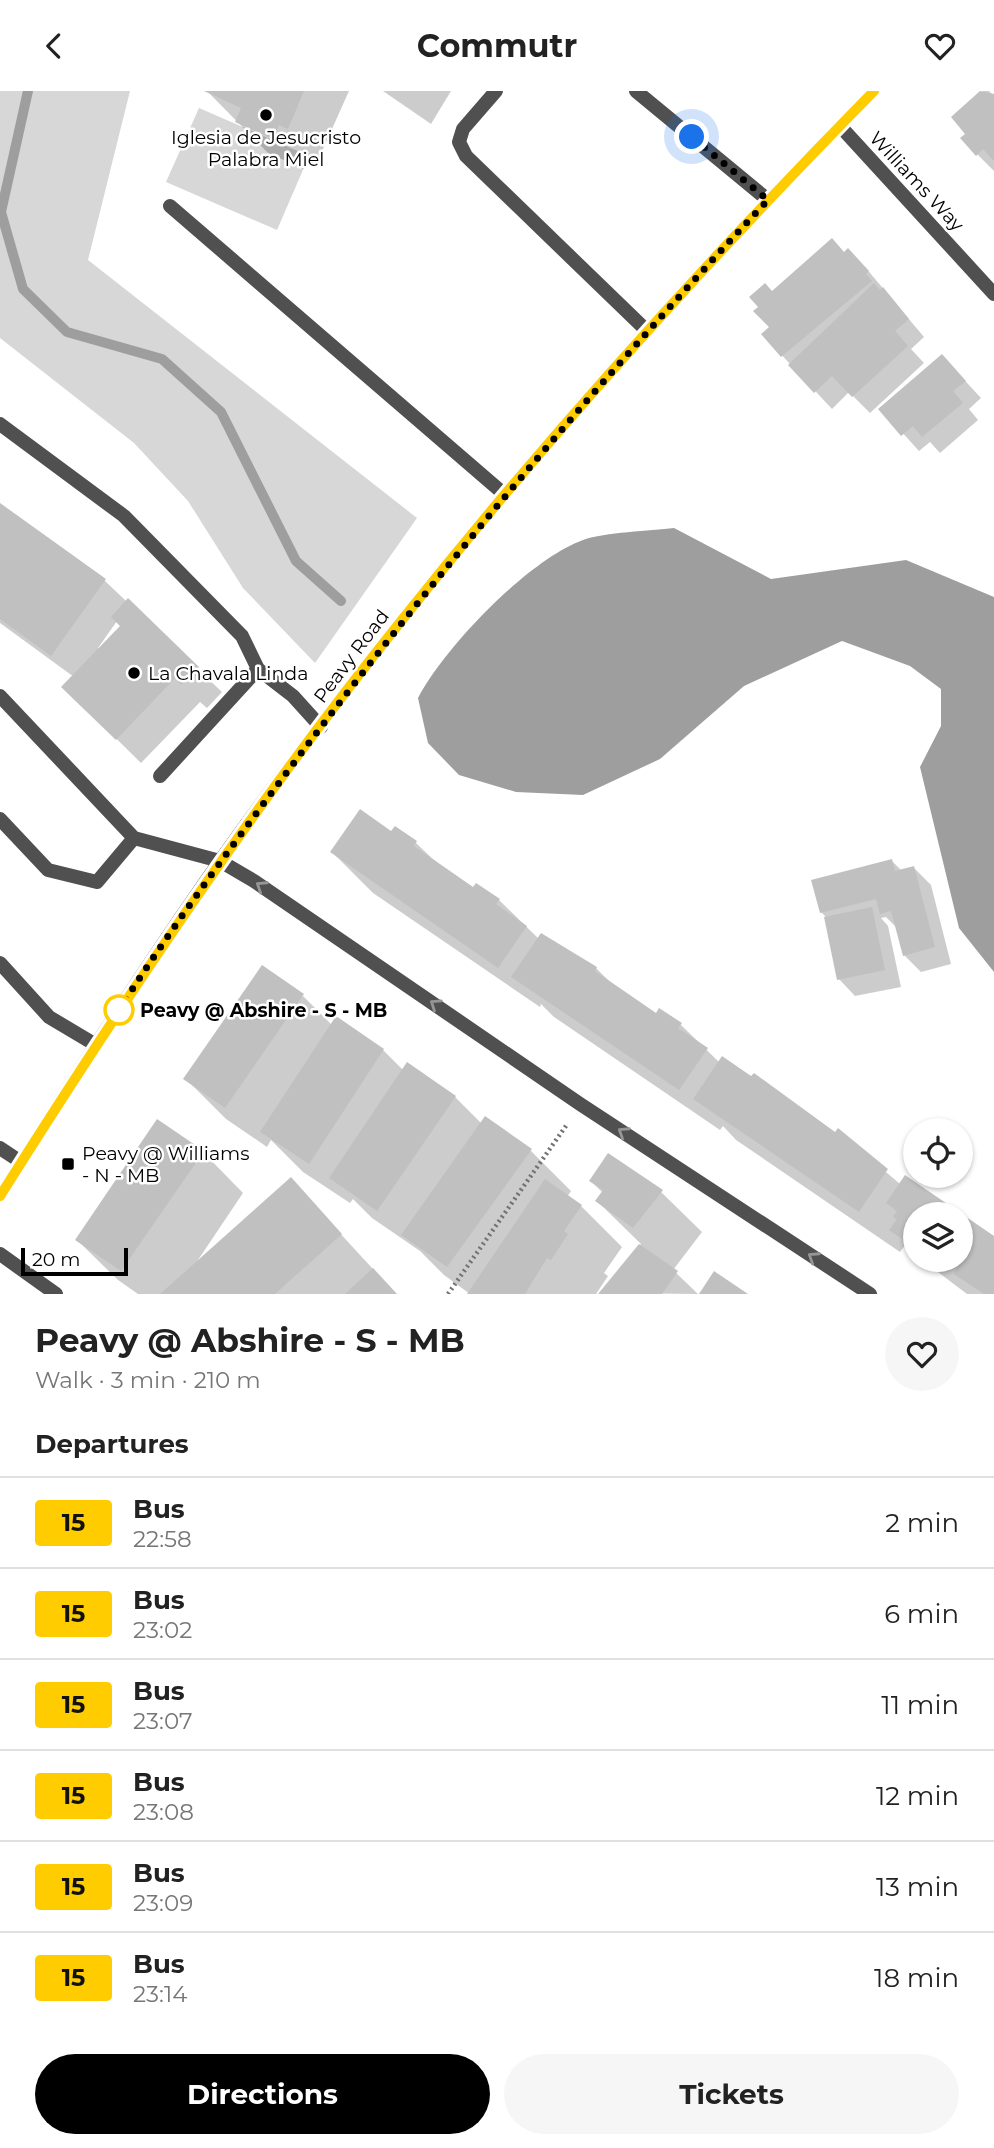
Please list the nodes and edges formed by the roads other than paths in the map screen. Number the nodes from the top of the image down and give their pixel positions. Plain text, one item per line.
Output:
1 (496, 91) edge
2 (636, 91) edge
3 (874, 91) edge
4 (840, 126) junction
5 (768, 200) junction
6 (170, 206) dead end
7 (994, 294) edge
8 (646, 330) junction
9 (0, 424) edge
10 (504, 494) junction
11 (258, 669) junction
12 (0, 696) edge
13 (321, 727) junction
14 (160, 776) dead end
15 (0, 818) edge
16 (134, 838) junction
17 (220, 861) junction
18 (0, 963) edge
19 (96, 1045) junction
20 (0, 1148) edge
21 (21, 1162) junction
22 (0, 1196) edge
23 (0, 1254) edge
24 (56, 1294) edge
25 (870, 1294) edge

1 - 8 street
2 - 5 street
3 - 4 street, Peavy Road
4 - 5 street, Peavy Road
4 - 7 street, Williams Way
5 - 8 street, Peavy Road
6 - 10 street
8 - 10 street, Peavy Road
9 - 11 street
10 - 13 street, Peavy Road
11 - 13 street
11 - 14 street
12 - 16 street
13 - 17 street, Peavy Road
15 - 16 street
16 - 17 street
17 - 19 street, Peavy Road
25 -> 17 street
18 - 19 street
19 - 21 street, Peavy Road
20 - 21 street
21 - 22 street, Peavy Road
23 - 24 street

